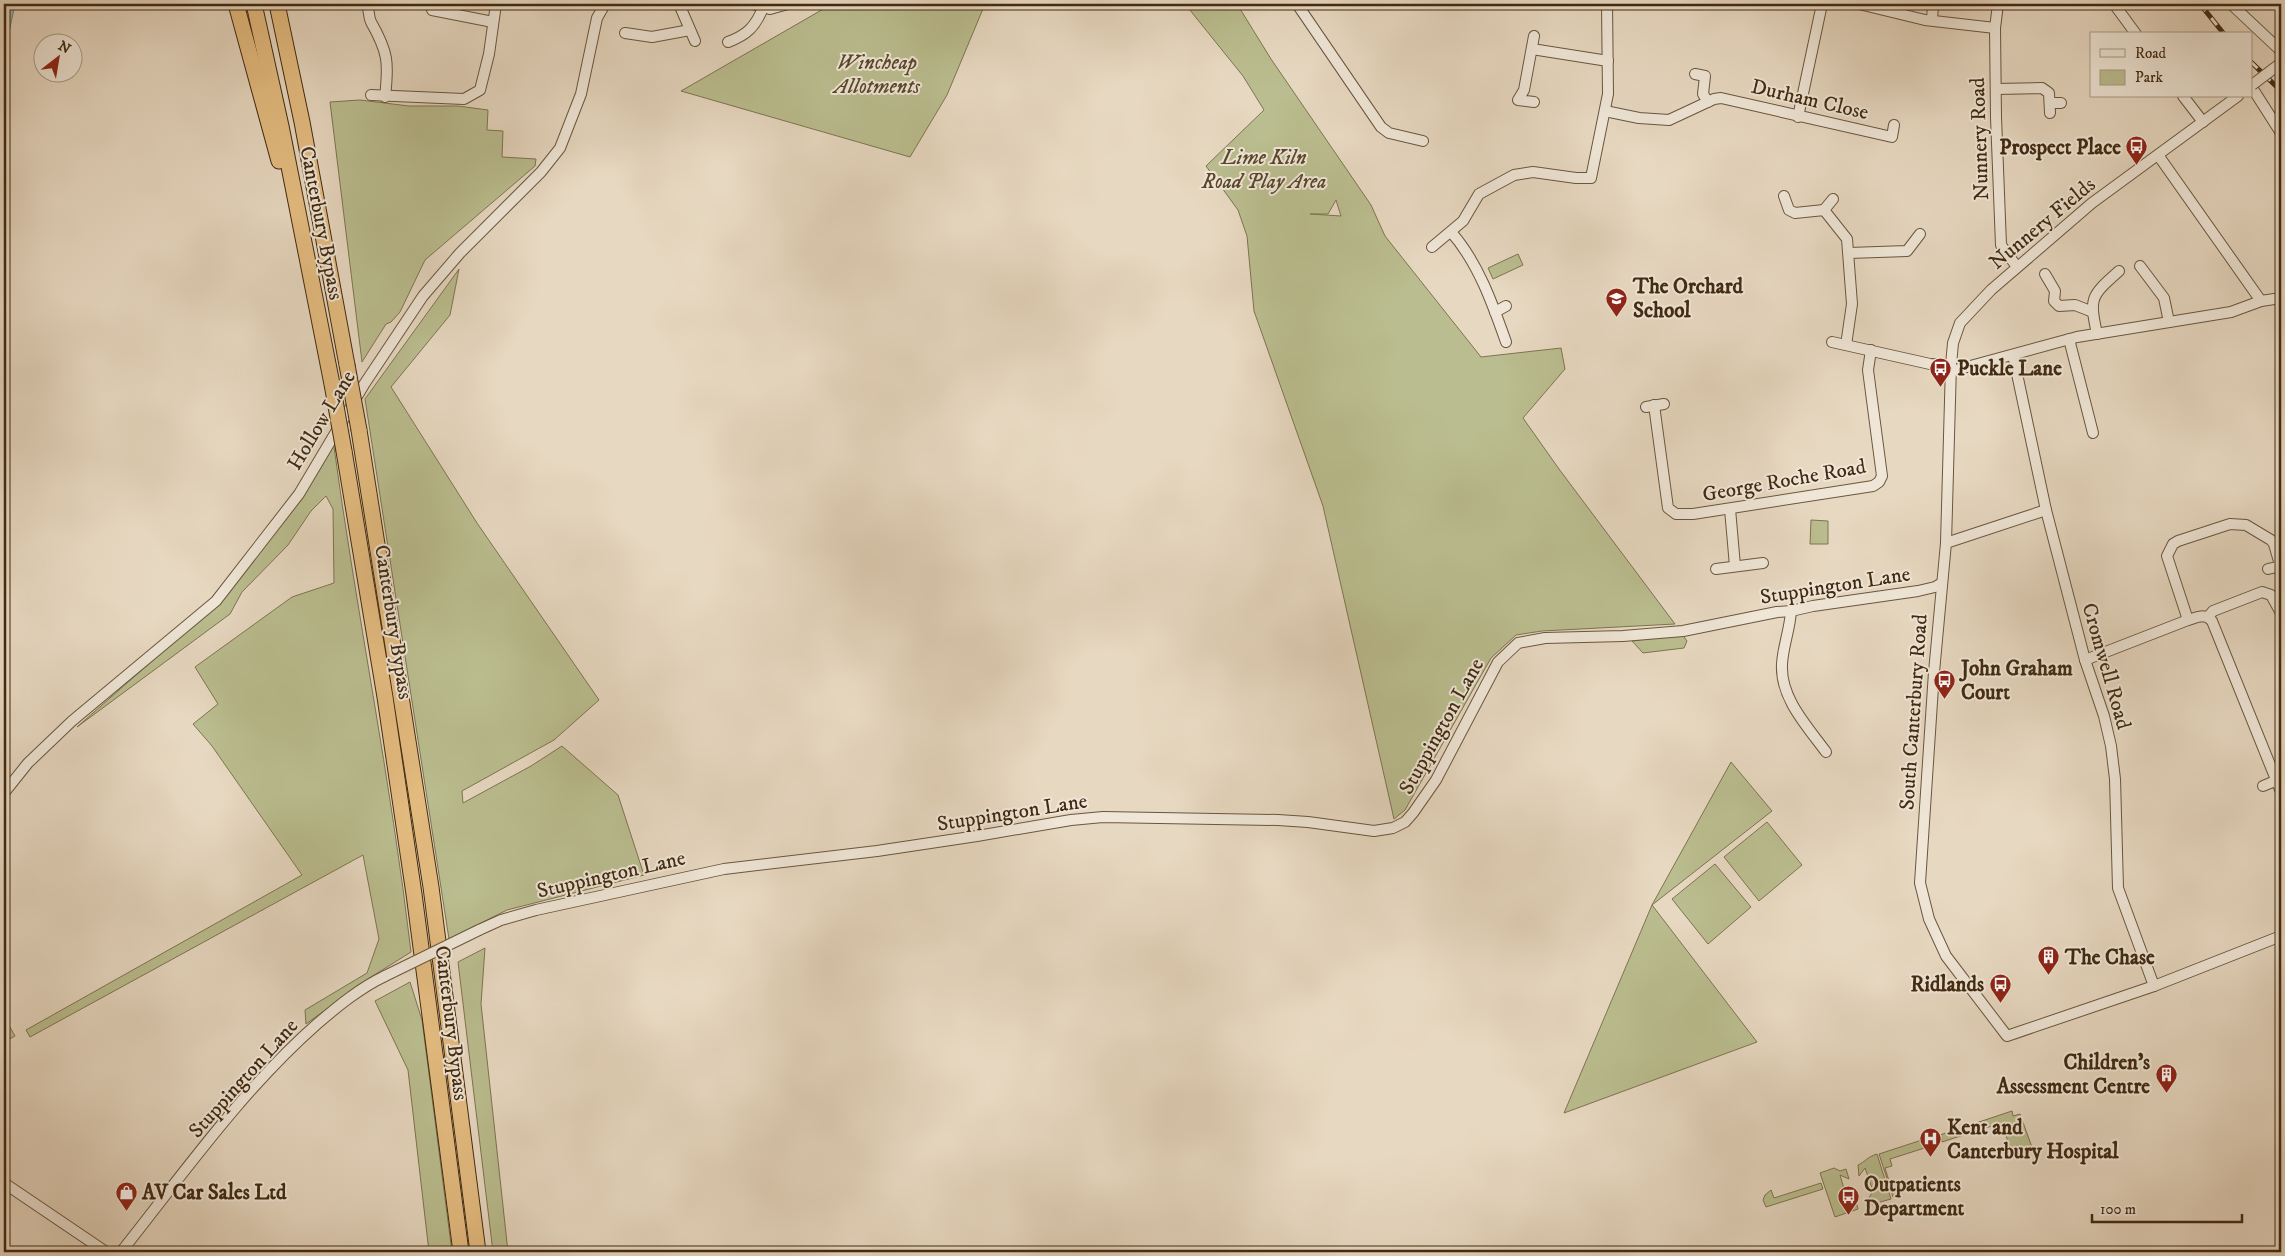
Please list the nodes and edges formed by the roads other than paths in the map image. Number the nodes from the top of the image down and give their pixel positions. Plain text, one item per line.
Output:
1 (236, 4) edge
2 (254, 4) edge
3 (277, 4) edge
4 (366, 4) edge
5 (496, 4) edge
6 (597, 4) edge
7 (605, 4) edge
8 (679, 4) edge
9 (788, 4) edge
10 (1297, 4) edge
11 (1607, 4) edge
12 (1822, 4) edge
13 (1859, 4) edge
14 (1933, 4) edge
15 (1998, 4) edge
16 (2114, 4) edge
17 (2231, 4) edge
18 (758, 6) edge
19 (432, 10) dead end
20 (598, 18) junction
21 (1932, 20) junction
22 (493, 22) junction
23 (1995, 28) junction
24 (690, 30) junction
25 (2135, 32) edge
26 (625, 33) dead end
27 (1534, 36) dead end
28 (695, 40) dead end
29 (728, 42) dead end
30 (1532, 49) junction
31 (2281, 51) edge
32 (1608, 61) junction
33 (2281, 63) edge
34 (1695, 74) dead end
35 (2252, 86) edge
36 (1996, 89) junction
37 (266, 90) junction
38 (371, 95) dead end
39 (385, 97) junction
40 (2185, 98) edge
41 (2235, 98) edge
42 (1534, 102) dead end
43 (1708, 102) junction
44 (2061, 103) dead end
45 (1605, 111) junction
46 (1798, 117) junction
47 (2203, 122) junction
48 (1894, 125) dead end
49 (2281, 132) edge
50 (1422, 141) dead end
51 (2158, 156) junction
52 (1784, 196) dead end
53 (1833, 199) dead end
54 (1824, 210) junction
55 (1451, 232) junction
56 (1920, 234) dead end
57 (1432, 247) dead end
58 (1849, 253) junction
59 (2140, 266) dead end
60 (2017, 267) junction
61 (2119, 271) dead end
62 (2044, 274) dead end
63 (2281, 298) edge
64 (2261, 302) junction
65 (1506, 306) dead end
66 (1495, 312) junction
67 (2093, 312) junction
68 (2169, 322) junction
69 (2097, 334) junction
70 (2069, 339) junction
71 (1506, 342) dead end
72 (1832, 342) dead end
73 (1846, 345) junction
74 (1871, 350) junction
75 (2013, 356) junction
76 (1951, 368) junction
77 (1655, 405) dead end
78 (2093, 433) dead end
79 (1730, 509) junction
80 (2046, 510) junction
81 (1946, 543) junction
82 (1764, 563) dead end
83 (1735, 566) junction
84 (2281, 567) edge
85 (1716, 569) dead end
86 (2268, 569) dead end
87 (1942, 583) junction
88 (1791, 611) junction
89 (2281, 613) edge
90 (2208, 617) junction
91 (2188, 620) junction
92 (2085, 660) junction
93 (1826, 752) dead end
94 (2275, 781) junction
95 (2264, 786) dead end
96 (2281, 792) edge
97 (4, 793) edge
98 (2281, 936) edge
99 (2154, 986) junction
100 (4, 1183) edge
101 (106, 1252) edge
102 (121, 1252) edge
103 (461, 1252) edge
104 (478, 1252) edge

1 - 37 highway
2 - 37 highway, Canterbury Bypass
3 - 104 highway, Canterbury Bypass, bridge
4 - 39 street
5 - 22 street
6 - 20 street, Hollow Lane
7 - 20 street, Hollow Lane
8 - 24 street
9 - 18 street
10 - 50 street
11 - 32 street
12 - 46 street
13 - 21 street
14 - 21 street
15 - 23 street, Nunnery Road
16 - 25 street
17 - 31 street
18 - 29 street
19 - 22 street
20 - 97 street, Hollow Lane
21 - 23 street
22 - 39 street
23 - 36 street, Nunnery Road
24 - 26 street
24 - 28 street
27 - 30 street
30 - 32 street
30 - 42 street
32 - 45 street
33 - 35 street, bridge
34 - 43 street
35 - 49 street
36 - 44 street
36 - 60 street, Nunnery Road
37 - 103 highway, Canterbury Bypass, bridge
38 - 39 street
40 - 47 street
41 - 47 street, Nunnery Fields
43 - 45 street, Durham Close
43 - 46 street, Durham Close
45 - 55 street
46 - 48 street, Durham Close
47 - 51 street, Nunnery Fields
51 - 60 street, Nunnery Fields
51 - 64 street
52 - 54 street
53 - 54 street
54 - 58 street
55 - 57 street
55 - 66 street
56 - 58 street
58 - 73 street
59 - 68 street
60 - 76 street, Nunnery Fields
61 - 67 street
62 - 67 street
63 - 64 street
64 - 68 street
65 - 66 street
66 - 71 street
67 - 69 street
68 - 69 street
69 - 70 street
70 - 75 street
70 - 78 street
72 - 73 street
73 - 74 street
74 - 76 street
74 - 79 street, George Roche Road
75 - 76 street
75 - 80 street, Cromwell Road
76 - 81 street, South Canterbury Road
77 - 79 street, George Roche Road
79 - 83 street
80 - 81 street
80 - 92 street, Cromwell Road
81 - 87 street, South Canterbury Road
82 - 83 street
83 - 85 street
84 - 86 street
84 - 91 street
87 - 88 street, Stuppington Lane
87 - 99 street, South Canterbury Road
88 - 93 street
88 - 102 street, Stuppington Lane, bridge
89 - 90 street
90 - 91 street
90 - 94 street
91 - 92 street
92 - 99 street, Cromwell Road
94 - 95 street
94 - 96 street
98 - 99 street
100 - 101 street

